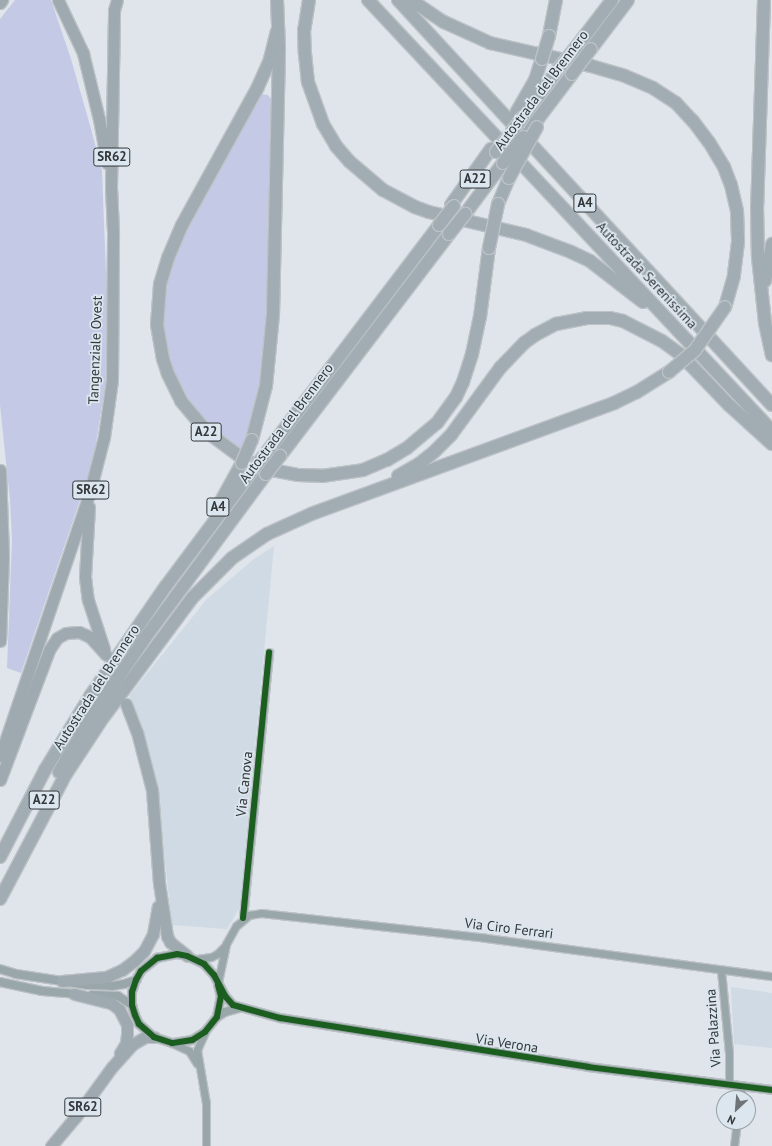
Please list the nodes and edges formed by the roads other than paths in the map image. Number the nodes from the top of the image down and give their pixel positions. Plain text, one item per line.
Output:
1 (2, 0) edge
2 (58, 0) edge
3 (117, 0) edge
4 (277, 0) edge
5 (309, 0) edge
6 (368, 0) edge
7 (398, 0) edge
8 (411, 0) edge
9 (556, 0) edge
10 (612, 0) edge
11 (628, 0) edge
12 (764, 0) edge
13 (0, 3) edge
14 (277, 31) junction
15 (520, 115) junction
16 (534, 128) junction
17 (111, 187) junction
18 (772, 244) edge
19 (762, 296) junction
20 (683, 335) junction
21 (772, 355) edge
22 (772, 405) edge
23 (772, 431) edge
24 (252, 440) joint
25 (772, 444) edge
26 (0, 470) edge
27 (373, 491) junction
28 (89, 495) junction
29 (192, 551) junction
30 (1, 632) edge
31 (0, 641) edge
32 (269, 652) dead end
33 (126, 704) dead end
34 (0, 756) edge
35 (0, 780) edge
36 (0, 857) edge
37 (159, 883) junction
38 (0, 886) edge
39 (0, 899) edge
40 (243, 918) junction
41 (226, 944) junction
42 (192, 957) junction
43 (0, 969) edge
44 (722, 970) junction
45 (772, 976) edge
46 (136, 980) junction
47 (0, 982) edge
48 (62, 982) junction
49 (218, 984) junction
50 (74, 994) junction
51 (132, 1005) junction
52 (240, 1008) junction
53 (217, 1017) junction
54 (205, 1032) junction
55 (154, 1037) junction
56 (172, 1043) junction
57 (112, 1067) junction
58 (200, 1071) junction
59 (729, 1084) junction
60 (742, 1086) junction
61 (741, 1090) edge
62 (772, 1090) edge
63 (736, 1130) edge
64 (51, 1146) edge
65 (206, 1146) edge
66 (734, 1146) edge

1 - 13 highway
2 - 17 highway
3 - 17 highway, Tangenziale Ovest / SR62
4 - 14 highway, A22
5 - 20 highway
6 - 20 highway, Autostrada Serenissima / A4
7 - 22 highway, Autostrada Serenissima / A4
8 - 27 highway, bridge
9 - 15 highway, A22, bridge
10 - 15 highway, Autostrada del Brennero / A22, bridge
11 - 16 highway, Autostrada del Brennero, bridge
12 - 19 highway
14 - 16 highway, A22, bridge
14 - 24 highway, A22
15 - 29 highway, Autostrada del Brennero / A22, bridge
16 - 38 highway, Autostrada del Brennero / A22, bridge
17 - 28 highway, Tangenziale Ovest / SR62
18 - 19 highway
19 - 21 highway
20 - 23 highway, Autostrada Serenissima / A4
24 - 29 highway, A4, bridge
25 - 27 highway
26 - 30 highway
27 - 39 highway
28 - 34 highway, Tangenziale Ovest / SR62
28 - 35 highway, SR62
29 - 36 highway, Autostrada del Brennero / A22
30 - 31 highway
32 - 40 street, Via Canova
33 - 37 highway
37 - 42 highway
37 - 48 highway
40 - 41 street
40 - 44 street, Via Ciro Ferrari
41 - 42 street
41 - 49 street
42 - 46 street
42 - 49 street
43 - 48 street
44 - 45 street, Via Ciro Ferrari
44 - 59 street, Via Palazzina
46 - 48 street
46 - 51 street
47 - 50 street
49 - 52 street
49 - 53 street
50 - 51 street
50 - 57 highway, SR62
51 - 55 street
52 - 53 street
52 - 59 street, Via Verona
53 - 54 street
54 - 56 street
54 - 58 street
55 - 56 street
55 - 57 highway, SR62
56 - 58 street
57 - 64 highway, SR62
58 - 65 street
59 - 60 street, Via Verona
60 - 61 street
60 - 62 street, Via Verona
63 - 66 street

